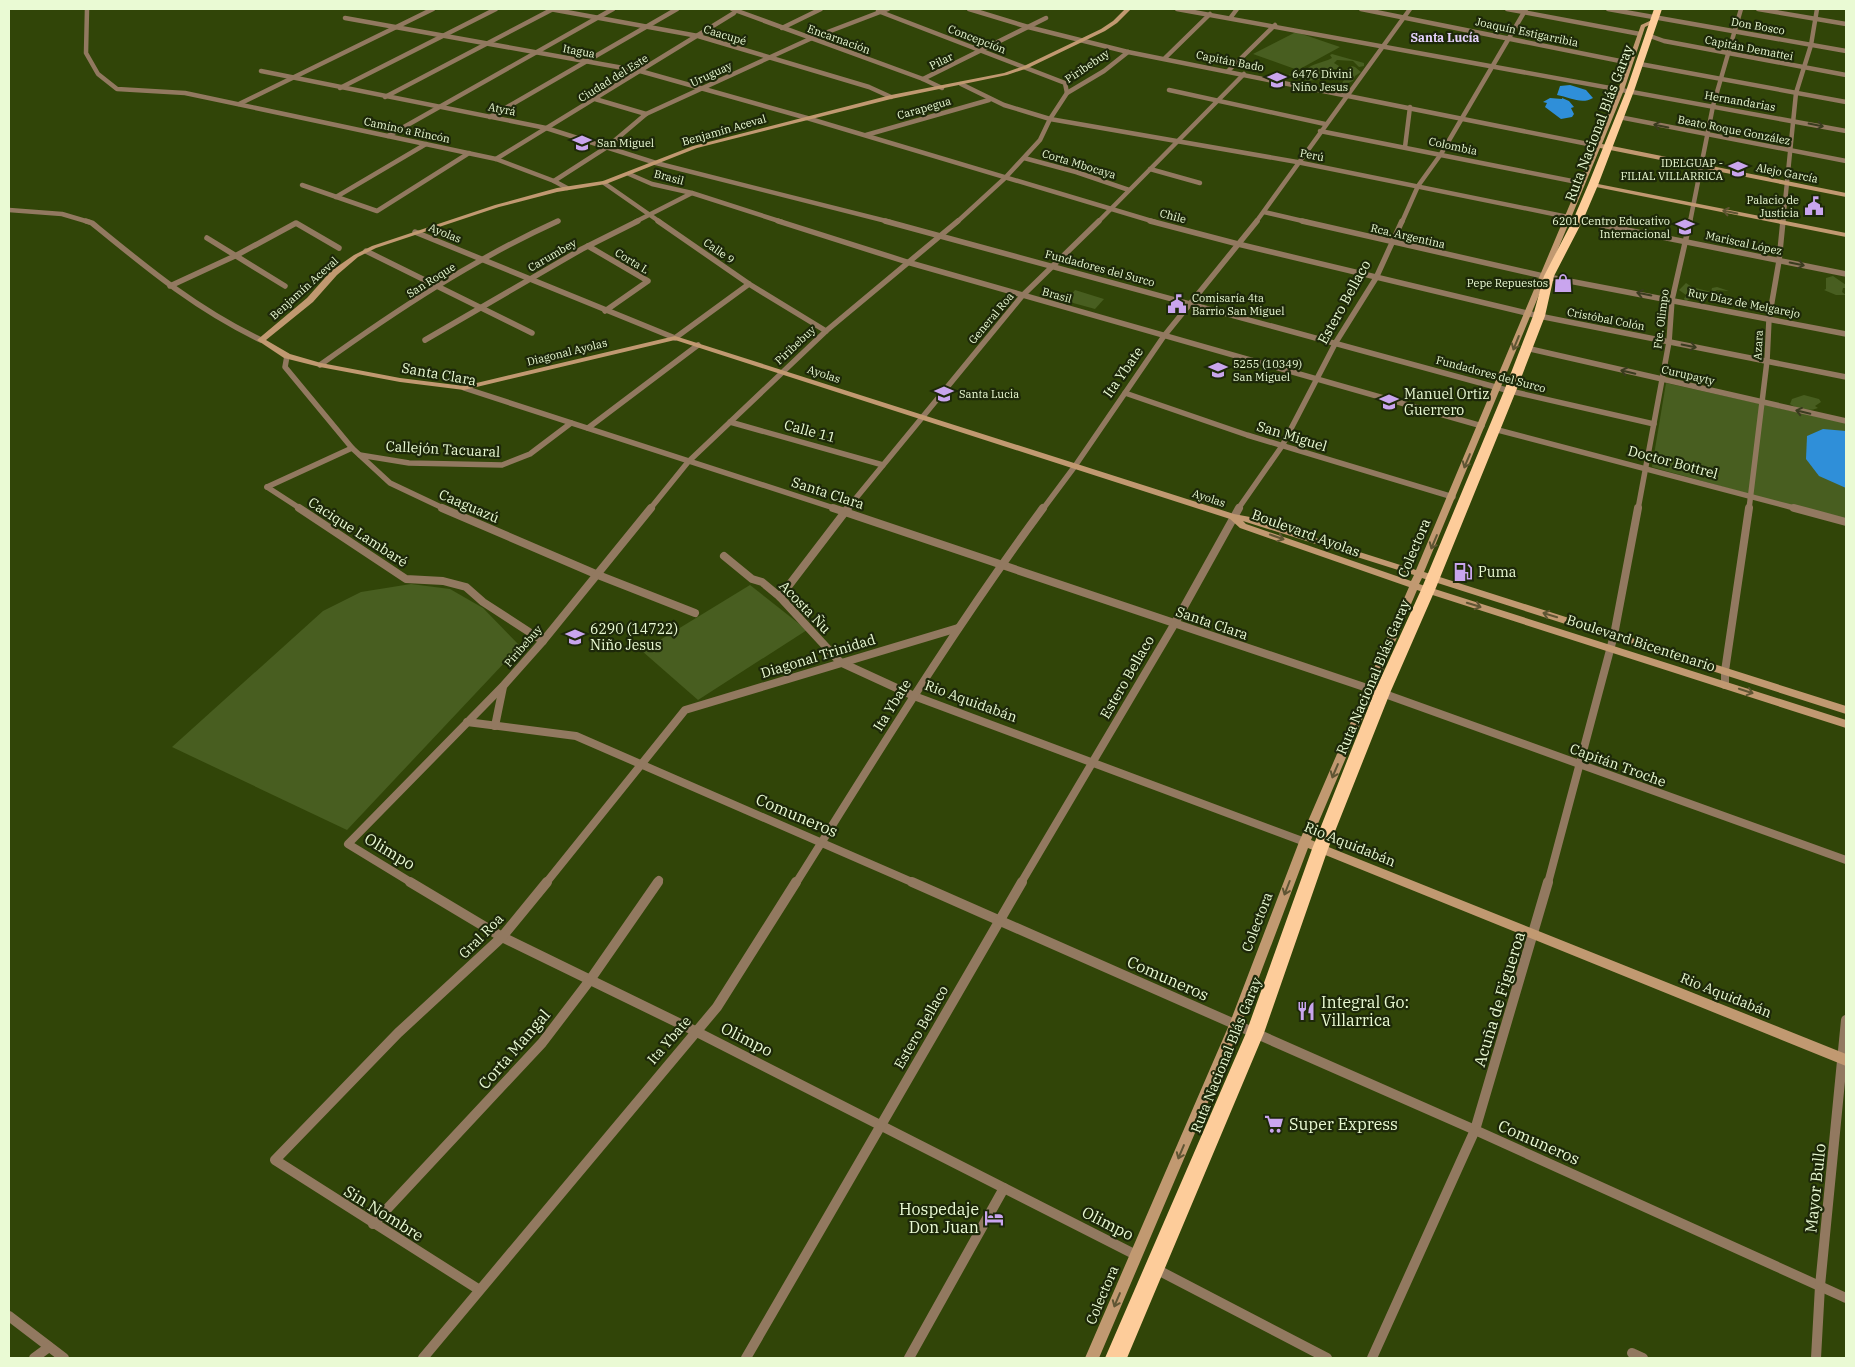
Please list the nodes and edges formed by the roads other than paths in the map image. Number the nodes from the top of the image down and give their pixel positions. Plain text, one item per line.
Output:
1 (87, 9) edge
2 (432, 9) edge
3 (496, 9) edge
4 (551, 9) edge
5 (614, 9) edge
6 (677, 9) edge
7 (734, 9) edge
8 (821, 9) edge
9 (872, 9) edge
10 (888, 9) edge
11 (969, 9) edge
12 (1128, 9) edge
13 (1177, 9) edge
14 (1237, 9) edge
15 (1361, 9) edge
16 (1410, 9) edge
17 (1507, 9) edge
18 (1608, 9) edge
19 (1741, 9) edge
20 (1758, 9) edge
21 (1817, 9) edge
22 (1525, 10) edge
23 (879, 11) junction
24 (1210, 14) junction
25 (1404, 16) junction
26 (1656, 16) edge
27 (1231, 17) junction
28 (345, 18) dead end
29 (598, 18) junction
30 (1046, 18) dead end
31 (1816, 19) junction
32 (1846, 24) edge
33 (1275, 25) junction
34 (646, 26) junction
35 (1028, 27) junction
36 (394, 28) junction
37 (782, 28) junction
38 (1734, 31) junction
39 (1645, 35) junction
40 (442, 36) junction
41 (698, 36) junction
42 (812, 38) junction
43 (1510, 38) junction
44 (1082, 40) junction
45 (487, 44) junction
46 (1812, 44) junction
47 (1383, 45) junction
48 (982, 50) junction
49 (1846, 51) edge
50 (534, 52) junction
51 (1128, 52) junction
52 (1728, 53) junction
53 (769, 57) junction
54 (1165, 58) junction
55 (588, 62) junction
56 (1635, 63) junction
57 (1492, 66) junction
58 (1026, 67) junction
59 (1804, 67) junction
60 (262, 71) dead end
61 (640, 71) junction
62 (1228, 71) junction
63 (1244, 74) junction
64 (1846, 75) edge
65 (293, 78) junction
66 (923, 79) junction
67 (1720, 79) junction
68 (1065, 83) junction
69 (961, 84) junction
70 (1080, 86) junction
71 (340, 88) junction
72 (700, 88) junction
73 (942, 88) junction
74 (1169, 90) dead end
75 (1626, 90) junction
76 (1796, 92) junction
77 (1067, 93) junction
78 (1348, 94) junction
79 (385, 97) junction
80 (891, 97) junction
81 (595, 99) junction
82 (989, 100) junction
83 (1217, 101) junction
84 (1846, 102) edge
85 (239, 104) junction
86 (1713, 106) junction
87 (439, 107) junction
88 (1410, 107) junction
89 (646, 114) junction
90 (490, 117) junction
91 (1462, 117) junction
92 (1619, 117) junction
93 (807, 118) junction
94 (1050, 119) junction
95 (1793, 120) junction
96 (1325, 124) junction
97 (547, 128) junction
98 (1846, 130) edge
99 (1320, 131) junction
100 (1707, 135) junction
101 (388, 136) junction
102 (864, 136) junction
103 (1178, 141) junction
104 (426, 144) junction
105 (1405, 146) junction
106 (607, 147) junction
107 (1602, 147) junction
108 (1790, 150) junction
109 (469, 153) junction
110 (1441, 154) junction
111 (1024, 158) junction
112 (496, 159) junction
113 (1846, 161) edge
114 (1297, 162) junction
115 (656, 163) junction
116 (1701, 165) junction
117 (1150, 169) junction
118 (629, 174) junction
119 (1005, 178) junction
120 (554, 181) junction
121 (604, 183) junction
122 (1200, 183) dead end
123 (1786, 183) junction
124 (1587, 184) junction
125 (302, 185) dead end
126 (1418, 186) junction
127 (567, 188) junction
128 (1129, 190) junction
129 (692, 193) junction
130 (1846, 195) edge
131 (336, 197) junction
132 (1692, 204) junction
133 (9, 210) edge
134 (1110, 210) junction
135 (1264, 212) junction
136 (650, 215) junction
137 (1573, 218) junction
138 (558, 221) dead end
139 (1783, 222) junction
140 (415, 232) junction
141 (942, 234) junction
142 (1846, 235) edge
143 (208, 238) dead end
144 (1391, 242) junction
145 (1686, 242) junction
146 (1238, 244) junction
147 (588, 246) junction
148 (339, 248) dead end
149 (366, 251) junction
150 (237, 254) junction
151 (482, 260) junction
152 (1779, 261) junction
153 (907, 262) junction
154 (1054, 266) junction
155 (1846, 274) edge
156 (1546, 276) junction
157 (1376, 278) junction
158 (529, 280) junction
159 (749, 284) junction
160 (170, 286) junction
161 (285, 286) dead end
162 (439, 287) junction
163 (1022, 296) junction
164 (1672, 300) junction
165 (1191, 303) junction
166 (479, 308) junction
167 (606, 311) junction
168 (1534, 314) junction
169 (1769, 319) junction
170 (826, 331) junction
171 (532, 333) dead end
172 (1846, 334) edge
173 (1164, 336) junction
174 (674, 338) junction
175 (261, 340) junction
176 (425, 340) dead end
177 (1336, 342) junction
178 (1669, 342) junction
179 (698, 345) junction
180 (1526, 348) junction
181 (287, 356) junction
182 (1767, 360) junction
183 (320, 365) junction
184 (782, 372) junction
185 (1846, 376) edge
186 (1318, 379) junction
187 (1662, 380) junction
188 (464, 388) junction
189 (1504, 389) junction
190 (1126, 393) junction
191 (1760, 402) junction
192 (922, 417) junction
193 (1846, 421) edge
194 (730, 422) junction
195 (571, 423) junction
196 (1654, 424) junction
197 (1488, 427) junction
198 (588, 428) junction
199 (1282, 446) junction
200 (352, 448) junction
201 (360, 455) junction
202 (688, 462) junction
203 (883, 465) junction
204 (1075, 466) junction
205 (1646, 467) junction
206 (1751, 496) junction
207 (1453, 497) junction
208 (844, 512) junction
209 (1233, 517) junction
210 (1846, 522) edge
211 (724, 556) dead end
212 (1001, 564) junction
213 (598, 575) junction
214 (1424, 582) junction
215 (780, 597) junction
216 (694, 613) dead end
217 (1175, 623) junction
218 (958, 628) junction
219 (1614, 635) junction
220 (543, 641) junction
221 (1610, 647) junction
222 (840, 662) junction
223 (1725, 671) junction
224 (504, 685) junction
225 (1725, 685) junction
226 (1375, 691) junction
227 (914, 696) junction
228 (685, 710) joint
229 (1846, 710) edge
230 (467, 722) junction
231 (1846, 724) edge
232 (495, 726) junction
233 (1093, 762) junction
234 (640, 765) junction
235 (1580, 765) junction
236 (822, 842) junction
237 (1305, 842) junction
238 (348, 844) joint
239 (1320, 849) junction
240 (1846, 860) edge
241 (660, 880) dead end
242 (999, 920) junction
243 (1534, 935) junction
244 (502, 937) junction
245 (590, 980) junction
246 (1846, 1020) edge
247 (1235, 1025) junction
248 (695, 1031) junction
249 (1255, 1033) junction
250 (1844, 1059) edge
251 (880, 1126) junction
252 (1475, 1130) junction
253 (275, 1160) joint
254 (1004, 1188) junction
255 (373, 1224) junction
256 (1136, 1255) junction
257 (1154, 1268) junction
258 (1820, 1286) junction
259 (478, 1289) junction
260 (1846, 1298) edge
261 (9, 1316) edge
262 (49, 1347) junction
263 (1632, 1353) dead end
264 (34, 1358) edge
265 (64, 1358) edge
266 (423, 1358) edge
267 (746, 1358) edge
268 (910, 1358) edge
269 (1092, 1358) edge
270 (1116, 1358) edge
271 (1327, 1358) edge
272 (1372, 1358) edge
273 (1643, 1358) edge
274 (1816, 1358) edge

1 - 85 street, Camino a Rincón
2 - 36 street
3 - 40 street
4 - 29 street, Caacupé
4 - 45 street
5 - 29 street
6 - 34 street
7 - 37 street, Encarnación
7 - 41 street, Ciudad del Este
8 - 37 street
9 - 23 street, Concepción
10 - 23 street, Uruguay
11 - 35 street, Capitán Bado
12 - 44 street, Benjamín Aceval
13 - 24 street, Hernandarias
14 - 27 street
15 - 25 street, Joaquín Estigarribia
16 - 25 street, Ita Ybate
17 - 22 street, Capitán Demattei
18 - 26 street, Don Bosco
19 - 38 street, Fte. Olimpo
20 - 31 street
21 - 31 street, Azara
22 - 39 street, Capitán Demattei
22 - 43 street, Estero Bellaco
23 - 42 street, Uruguay
23 - 48 street, Concepción
24 - 27 street, Hernandarias
24 - 54 street
25 - 43 street, Joaquín Estigarribia
25 - 47 street, Ita Ybate
26 - 38 street, Don Bosco
26 - 39 highway, Ruta Nacional Blás Garay
27 - 33 street, Hernandarias
28 - 36 street, Itagua
29 - 34 street, Caacupé
29 - 50 street
30 - 35 street, Pilar
31 - 32 street
31 - 46 street, Azara
33 - 47 street, Hernandarias
33 - 62 street
34 - 41 street, Caacupé
34 - 55 street
35 - 44 street, Capitán Bado
35 - 48 street, Pilar
36 - 40 street, Itagua
36 - 65 street
37 - 42 street, Encarnación
38 - 46 street, Don Bosco
38 - 52 street, Fte. Olimpo
39 - 52 street, Capitán Demattei
39 - 56 highway, Ruta Nacional Blás Garay
40 - 45 street, Itagua
40 - 71 street
41 - 53 street, Caacupé
41 - 61 street, Ciudad del Este
42 - 53 street, Uruguay
42 - 66 street, Encarnación
43 - 56 street, Joaquín Estigarribia
43 - 57 street, Estero Bellaco
44 - 51 street, Capitán Bado
44 - 58 street, Benjamín Aceval
45 - 50 street, Itagua
45 - 79 street
46 - 49 street, Don Bosco
46 - 59 street, Azara
47 - 57 street, Hernandarias
47 - 78 street, Ita Ybate
48 - 58 street, Concepción
48 - 66 street, Pilar
50 - 55 street, Itagua
50 - 87 street
51 - 54 street, Capitán Bado
51 - 70 street, Piribebuy
52 - 59 street, Capitán Demattei
52 - 67 street, Fte. Olimpo
53 - 72 street, Uruguay
53 - 80 street, Caacupé
54 - 62 street, Capitán Bado
55 - 61 street, Itagua
55 - 90 street
56 - 67 street, Joaquín Estigarribia
56 - 75 highway, Ruta Nacional Blás Garay
57 - 75 street, Hernandarias
57 - 91 street, Estero Bellaco
58 - 68 street, Concepción
58 - 69 street, Benjamín Aceval
59 - 64 street, Capitán Demattei
59 - 76 street, Azara
60 - 65 street
61 - 72 street, Itagua
61 - 81 street, Ciudad del Este
62 - 63 street, Capitán Bado
63 - 78 street, Capitán Bado
63 - 83 street, General Roa
65 - 71 street
65 - 85 street
66 - 73 street, Encarnación
67 - 76 street, Joaquín Estigarribia
67 - 86 street, Fte. Olimpo
68 - 70 street, Concepción
68 - 77 street
69 - 73 street, Benjamín Aceval
69 - 82 street, Perú
70 - 77 street, Piribebuy
71 - 79 street, Atyrá
72 - 89 street, Uruguay
72 - 93 street, Itagua
73 - 80 street, Benjamín Aceval
74 - 83 street
75 - 86 street, Hernandarias
75 - 92 highway, Ruta Nacional Blás Garay
75 - 107 street
76 - 84 street, Joaquín Estigarribia
76 - 95 street, Azara
77 - 94 street, Piribebuy
78 - 88 street, Capitán Bado
78 - 96 street, Ita Ybate
79 - 87 street, Atyrá
80 - 93 street, Benjamín Aceval
81 - 89 street
81 - 97 street, Ciudad del Este
82 - 94 street, Perú
82 - 102 street, Carapegua
83 - 96 street
83 - 103 street, General Roa
85 - 101 street, Camino a Rincón
86 - 95 street, Hernandarias
86 - 100 street, Fte. Olimpo
87 - 90 street, Atyrá
87 - 101 street
88 - 91 street, Capitán Bado
88 - 105 street
89 - 106 street, Uruguay
90 - 97 street, Atyrá
91 - 107 street, Capitán Bado
91 - 110 street, Estero Bellaco
100 -> 92 street, Beato Roque González
92 - 107 highway, Ruta Nacional Blás Garay
93 - 102 street, Chile
93 - 115 street, Benjamín Aceval
94 - 103 street, Perú
94 - 111 street, Piribebuy
95 -> 98 street, Hernandarias
95 - 108 street, Azara
96 - 99 street, Ita Ybate
97 - 106 street, Atyrá
97 - 112 street, Ciudad del Este
99 - 105 street, Colombia
99 - 114 street, Ita Ybate
100 - 108 street, Beato Roque González
100 - 116 street, Fte. Olimpo
101 - 104 street, Camino a Rincón
102 - 119 street, Chile
103 - 114 street, Perú
103 - 117 street, General Roa
104 - 109 street, Camino a Rincón
104 - 131 street
105 - 110 street, Colombia
106 - 115 street, Atyrá
106 - 120 street, Uruguay
107 - 116 street, Alejo García
107 - 124 highway, Ruta Nacional Blás Garay
108 - 113 street, Beato Roque González
108 - 123 street, Azara
109 - 112 street, Camino a Rincón
109 - 131 street
110 - 124 street, Colombia
110 - 126 street, Estero Bellaco
111 - 119 street, Piribebuy
111 - 128 street, Corta Mbocaya
112 - 120 street, Camino a Rincón
114 - 126 street, Perú
114 - 135 street, Ita Ybate
115 - 118 street, Benjamín Aceval
115 - 141 street, Fundadores del Surco
116 - 123 street, Alejo García
116 - 132 street, Fte. Olimpo
117 - 122 street
117 - 128 street, General Roa
118 - 121 street, Benjamín Aceval
118 - 129 street, Brasil
119 - 134 street, Chile
119 - 141 street, Piribebuy
120 - 127 street, Camino a Rincón
121 - 127 street, Benjamín Aceval
121 - 136 street, Calle 9
123 - 130 street, Alejo García
123 - 139 street, Azara
124 - 132 street
124 - 137 highway, Ruta Nacional Blás Garay
125 - 131 street
126 - 137 street, Perú
126 - 144 street, Estero Bellaco
127 - 140 street, Benjamín Aceval
128 - 134 street, General Roa
129 - 136 street, Carumbey
129 - 153 street, Brasil
139 -> 132 street
132 - 145 street, Fte. Olimpo
133 - 160 street
134 - 146 street, Chile
134 - 154 street, General Roa
135 - 144 street, Rca. Argentina
135 - 146 street, Ita Ybate
136 - 147 street, Carumbey
136 - 159 street, Calle 9
137 - 145 street, Mariscal López
137 - 156 highway, Ruta Nacional Blás Garay
138 - 151 street, San Roque
139 - 142 street
139 - 152 street, Azara
140 - 149 street, Benjamín Aceval
140 - 151 street, Ayolas
141 - 153 street, Piribebuy
141 - 154 street, Fundadores del Surco
143 - 150 street
144 - 156 street, Rca. Argentina
144 - 157 street, Estero Bellaco
145 - 152 street, Mariscal López
145 - 164 street, Fte. Olimpo
146 - 157 street, Chile
146 - 165 street, Ita Ybate
147 - 158 street, Carumbey
147 - 167 street, Corta L
148 - 150 street
149 - 162 street
149 - 175 street, Benjamín Aceval
150 - 160 street
150 - 161 street
151 - 158 street, Ayolas
151 - 162 street, San Roque
152 -> 155 street, Mariscal López
152 - 169 street, Azara
153 - 163 street, Brasil
153 - 170 street, Piribebuy
154 - 163 street, General Roa
154 - 165 street, Fundadores del Surco
164 -> 156 street, Ruy Díaz de Melgarejo
156 - 168 highway, Ruta Nacional Blás Garay
157 - 168 street, Chile
157 - 177 street, Estero Bellaco
158 - 166 street, Carumbey
158 - 167 street, Ayolas
159 - 170 street, Calle 9
159 - 174 street
160 - 175 street
162 - 166 street
162 - 183 street, San Roque
163 - 173 street, Brasil
163 - 192 street, General Roa
164 - 169 street, Ruy Díaz de Melgarejo
164 - 178 street, Fte. Olimpo
165 - 173 street, Ita Ybate
165 - 177 street, Fundadores del Surco
166 - 171 street
166 - 176 street, Carumbey
167 - 174 street, Ayolas
168 - 178 street, Cristóbal Colón
168 - 180 highway, Ruta Nacional Blás Garay
168 -> 189 street
169 - 172 street, Ruy Díaz de Melgarejo
169 - 182 street, Azara
170 - 184 street, Piribebuy
173 - 186 street, Brasil
173 - 190 street, Ita Ybate
174 - 179 street, Ayolas
174 - 188 street, Diagonal Ayolas
175 - 181 street, Santa Clara
177 - 186 street, Estero Bellaco
177 - 189 street, Fundadores del Surco
178 -> 182 street, Cristóbal Colón
178 - 187 street, Fte. Olimpo
179 - 184 street, Ayolas
179 - 198 street
187 -> 180 street, Curupayty
180 - 189 highway, Ruta Nacional Blás Garay
181 - 183 street, Santa Clara
181 - 200 street, Caaguazú
182 - 185 street, Cristóbal Colón
182 - 191 street, Azara
183 - 188 street, Santa Clara
184 - 192 street, Ayolas
184 - 194 street, Piribebuy
186 - 197 street, Brasil
186 - 199 street, Estero Bellaco
187 - 191 street, Curupayty
187 - 196 street, Fte. Olimpo
188 - 195 street, Santa Clara
189 - 196 street, Fundadores del Surco
189 - 197 highway, Ruta Nacional Blás Garay
190 - 199 street, San Miguel
190 - 204 street, Ita Ybate
193 -> 191 street, Curupayty
191 - 206 street, Azara
192 - 203 street, General Roa
192 - 204 street, Ayolas
194 - 202 street, Piribebuy
194 - 203 street, Calle 11
195 - 198 street, Santa Clara
195 - 201 street, Callejón Tacuaral
196 - 205 street, Fte. Olimpo
197 - 205 street, Doctor Bottrel
197 -> 207 street, Colectora
197 - 214 highway, Ruta Nacional Blás Garay
198 - 202 street, Santa Clara
199 - 207 street, San Miguel
199 - 209 street, Estero Bellaco
200 - 201 street, Caaguazú
200 - 220 street, Cacique Lambaré
201 - 213 street, Caaguazú
202 - 208 street, Santa Clara
202 - 213 street, Piribebuy
203 - 208 street, General Roa
204 - 209 street, Ayolas
204 - 212 street, Ita Ybate
205 - 206 street, Doctor Bottrel
205 - 219 street, Fte. Olimpo
206 - 210 street, Doctor Bottrel
206 - 223 street, Azara
207 -> 214 street, Colectora
208 - 212 street, Santa Clara
208 - 215 street, General Roa
209 - 214 street, Boulevard Ayolas
209 - 217 street, Estero Bellaco
211 - 215 street, Acosta Ñu
212 - 217 street, Santa Clara
212 - 218 street, Ita Ybate
213 - 216 street, Caaguazú
213 - 220 street, Piribebuy
219 -> 214 street, Boulevard Bicentenario
214 -> 221 street, Boulevard Bicentenario
214 - 226 highway, Ruta Nacional Blás Garay
215 - 222 street, Acosta Ñu
217 - 226 street, Santa Clara
217 - 233 street, Estero Bellaco
218 - 222 street, Diagonal Trinidad
218 - 227 street, Ita Ybate
219 - 221 street, Acuña de Figueroa
219 - 223 street, Boulevard Bicentenario
220 - 224 street, Piribebuy
221 - 225 street, Boulevard Bicentenario
221 - 235 street, Acuña de Figueroa
222 - 227 street, Rio Aquidabán
222 - 228 street, Diagonal Trinidad
223 - 225 street, Azara
223 - 229 street, Boulevard Bicentenario
224 - 230 street, Piribebuy
224 - 232 street, Piribebuy
225 -> 231 street, Boulevard Bicentenario
226 - 235 street, Capitán Troche
226 -> 237 street, Colectora
226 - 239 highway, Ruta Nacional Blás Garay
227 - 233 street, Rio Aquidabán
227 - 236 street, Ita Ybate
228 - 234 street, Gral Roa
230 - 232 street, Comuneros
230 - 238 street, Piribebuy
232 - 234 street, Comuneros
233 - 237 street, Rio Aquidabán
233 - 242 street, Estero Bellaco
234 - 236 street, Comuneros
234 - 244 street, Gral Roa
235 - 240 street, Capitán Troche
235 - 243 street, Acuña de Figueroa
236 - 242 street, Comuneros
236 - 248 street, Ita Ybate
237 - 239 street, Rio Aquidabán
237 -> 247 street, Colectora
238 - 244 street, Olimpo
239 - 243 street, Rio Aquidabán
239 - 249 highway, Ruta Nacional Blás Garay
241 - 245 street, Corta Mangal
242 - 247 street, Comuneros
242 - 251 street, Estero Bellaco
243 - 250 street, Rio Aquidabán
243 - 252 street, Acuña de Figueroa
244 - 245 street, Olimpo
244 - 253 street, Gral Roa
245 - 248 street, Olimpo
245 - 255 street, Corta Mangal
246 - 250 street, Mayor Bullo
247 - 249 street, Comuneros
247 -> 256 street, Colectora
248 - 251 street, Olimpo
248 - 259 street, Ita Ybate
249 - 252 street, Comuneros
249 - 257 highway, Ruta Nacional Blás Garay
250 - 258 street, Mayor Bullo
251 - 254 street, Olimpo
251 - 267 street, Estero Bellaco
252 - 258 street, Comuneros
252 - 272 street, Acuña de Figueroa
253 - 255 street, Sin Nombre
254 - 256 street, Olimpo
254 - 268 street
255 - 259 street, Sin Nombre
256 -> 269 street, Colectora
257 - 270 highway, Ruta Nacional Blás Garay
257 - 271 street
258 - 260 street, Comuneros
258 - 274 street, Mayor Bullo
259 - 266 street, Ita Ybate
261 - 262 street
262 - 264 street
262 - 265 street
263 - 273 street

